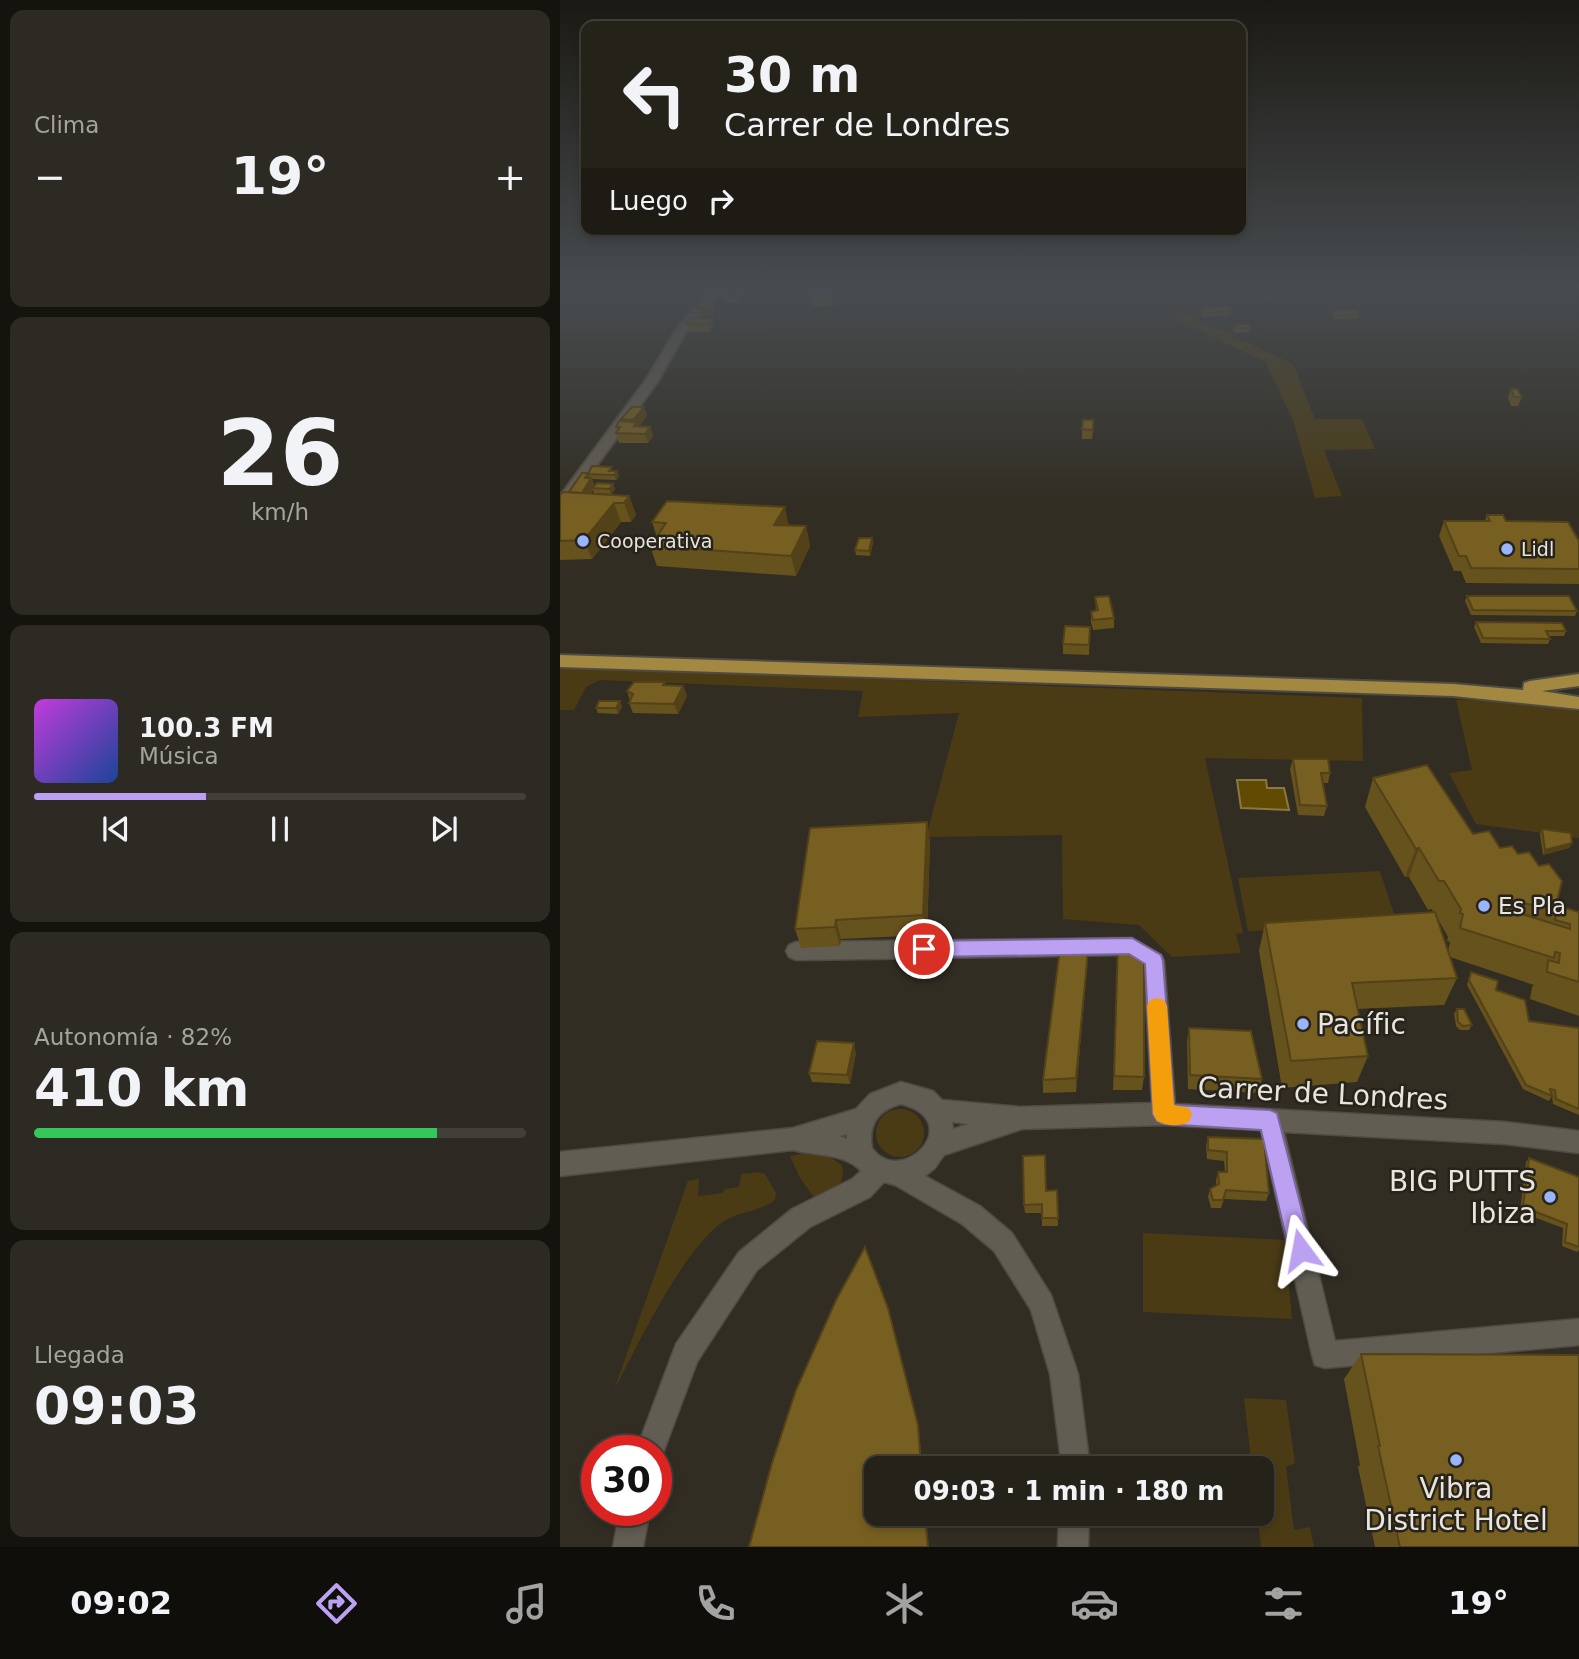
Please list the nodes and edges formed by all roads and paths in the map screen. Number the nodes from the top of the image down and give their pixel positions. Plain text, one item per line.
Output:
1 (662, 363) edge
2 (560, 506) edge
3 (565, 659) edge
4 (1579, 680) edge
5 (1452, 690) junction
6 (1579, 703) edge
7 (796, 951) dead end
8 (937, 1110) junction
9 (1164, 1114) junction
10 (863, 1118) junction
11 (1020, 1118) junction
12 (1270, 1120) junction
13 (793, 1139) junction
14 (1579, 1142) edge
15 (939, 1145) junction
16 (560, 1164) edge
17 (880, 1167) junction
18 (1579, 1332) edge
19 (656, 1435) edge
20 (1074, 1456) edge
21 (632, 1526) edge
22 (1074, 1526) edge
23 (628, 1547) edge
24 (1073, 1547) edge

1 - 2 street
3 - 5 main road
4 - 5 main road
5 - 6 main road
7 - 9 street
8 - 10 street
8 - 11 street, Carrer de Londres
8 - 15 street
9 - 11 street, Carrer de Londres
9 - 12 street, Carrer de Londres
10 - 13 street
10 - 17 street
11 - 15 street, Carrer de Londres
12 - 14 street, Carrer de Londres
12 - 18 street
13 - 16 street
13 - 17 street
15 - 17 street
17 - 19 street
17 - 20 street
21 - 23 street
22 - 24 street

